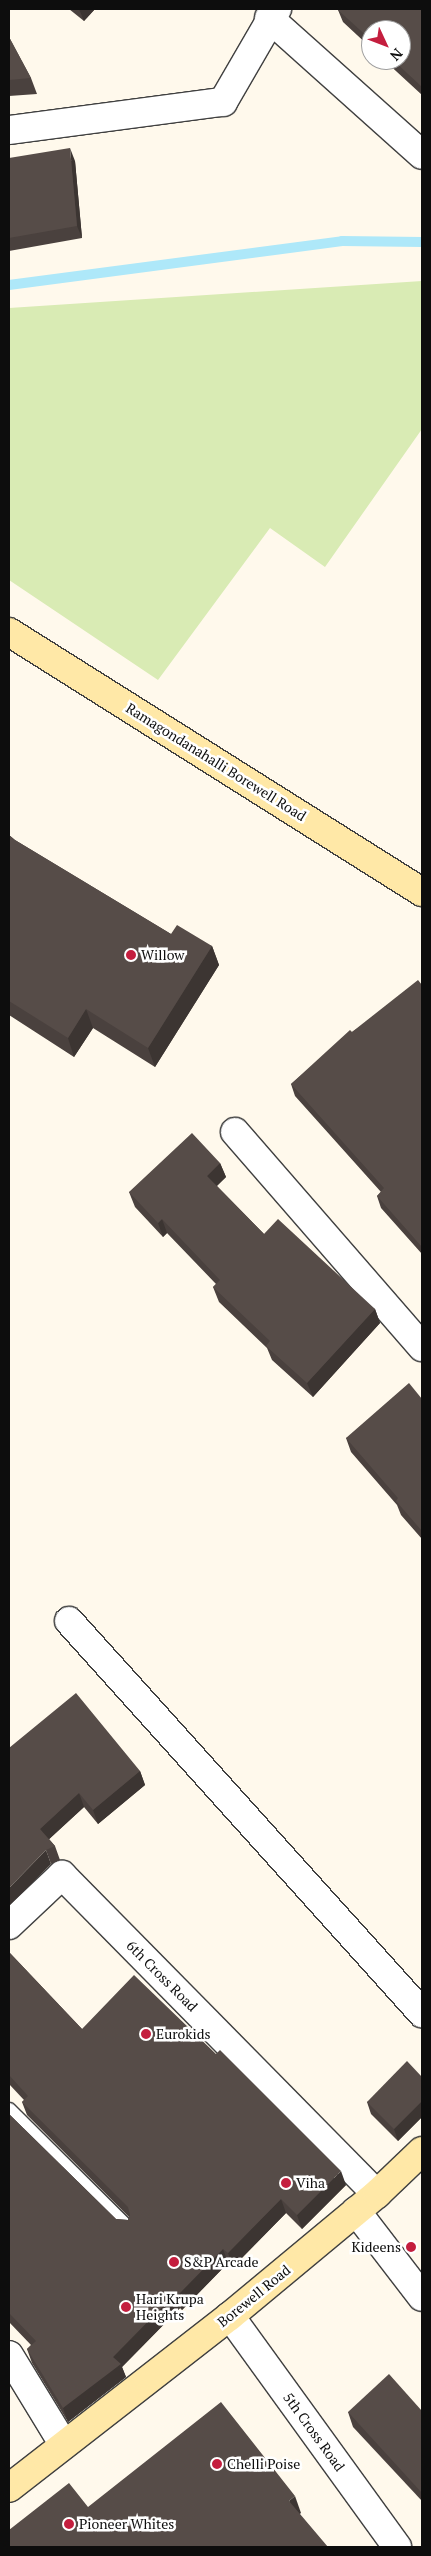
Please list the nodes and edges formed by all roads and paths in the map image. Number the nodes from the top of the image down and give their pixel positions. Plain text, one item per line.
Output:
1 (273, 14) edge
2 (9, 130) edge
3 (422, 155) edge
4 (9, 632) edge
5 (422, 892) edge
6 (235, 1132) dead end
7 (422, 1347) edge
8 (69, 1621) dead end
9 (9, 1925) edge
10 (422, 2013) edge
11 (9, 2110) edge
12 (422, 2152) edge
13 (377, 2194) junction
14 (356, 2211) junction
15 (127, 2227) edge
16 (422, 2297) edge
17 (230, 2316) junction
18 (9, 2355) edge
19 (64, 2445) junction
20 (9, 2488) edge
21 (397, 2547) edge

1 - 2 street
1 - 3 street
4 - 5 street, Ramagondanahalli Borewell Road
6 - 7 street
8 - 10 street
9 - 13 street, 6th Cross Road
11 - 15 lane
12 - 13 street, Borewell Road
13 - 14 street, Borewell Road
14 - 16 street
14 - 17 street, Borewell Road
17 - 19 street, Borewell Road
17 - 21 street, 5th Cross Road
18 - 19 street
19 - 20 street, Borewell Road

